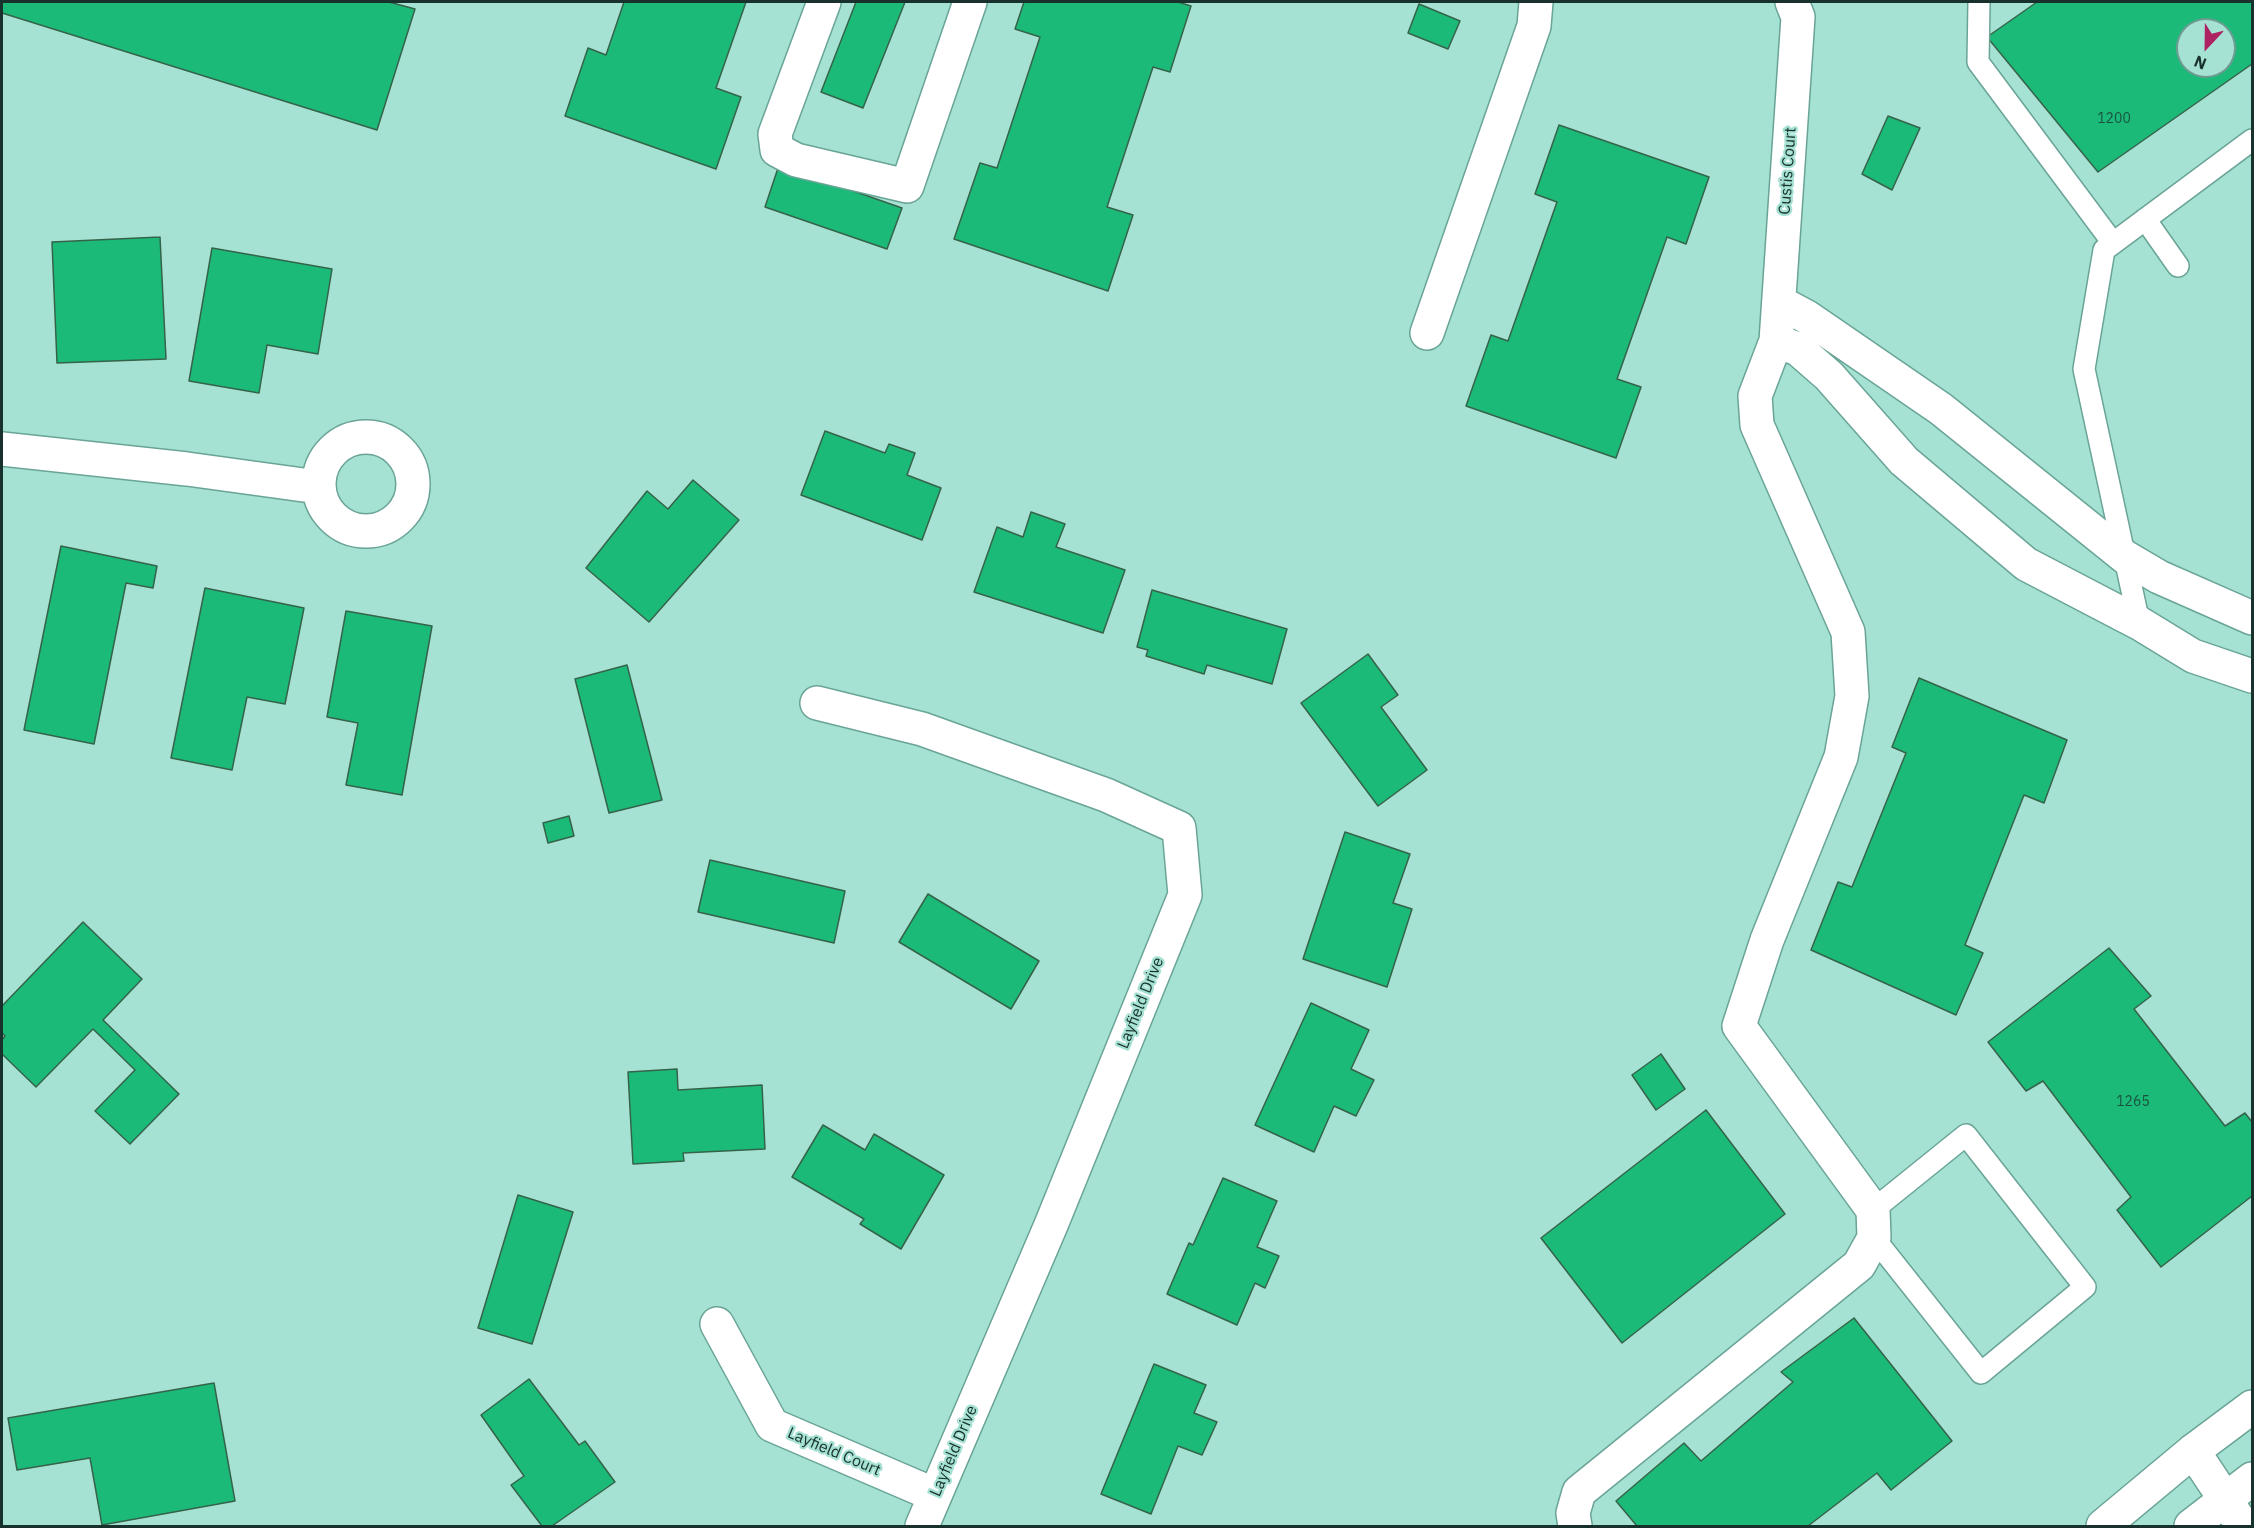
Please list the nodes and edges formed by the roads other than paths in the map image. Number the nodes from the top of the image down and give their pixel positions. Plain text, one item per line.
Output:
1 (824, 2) edge
2 (970, 2) edge
3 (1536, 2) edge
4 (1792, 2) edge
5 (1979, 2) edge
6 (2253, 140) edge
7 (2145, 219) junction
8 (2113, 243) junction
9 (2178, 266) dead end
10 (1779, 302) junction
11 (1426, 333) dead end
12 (1776, 341) junction
13 (2, 448) edge
14 (318, 487) dead end
15 (2125, 557) junction
16 (2253, 618) edge
17 (2139, 623) junction
18 (2253, 676) edge
19 (817, 703) dead end
20 (1873, 1224) junction
21 (717, 1324) dead end
22 (2253, 1407) edge
23 (2193, 1451) junction
24 (2253, 1479) edge
25 (935, 1495) junction
26 (2226, 1498) junction
27 (922, 1527) edge
28 (1575, 1527) edge
29 (2103, 1527) edge
30 (2190, 1527) edge
31 (2243, 1527) edge

1 - 2 street
3 - 11 street
4 - 10 street, Custis Court
5 - 8 lane
6 - 7 lane
7 - 8 lane
7 - 9 lane
8 - 15 lane
10 - 12 street, Custis Court
10 - 15 street
12 - 17 street
12 - 20 street, Custis Court
13 - 14 street
15 - 16 street
15 - 17 lane
17 - 18 street
19 - 25 street, Layfield Drive
20 - 20 lane
20 - 28 street
21 - 25 street, Layfield Court
22 - 23 street
23 - 26 street
23 - 29 street
24 - 26 street
25 - 27 street, Layfield Drive
26 - 30 street
26 - 31 street

